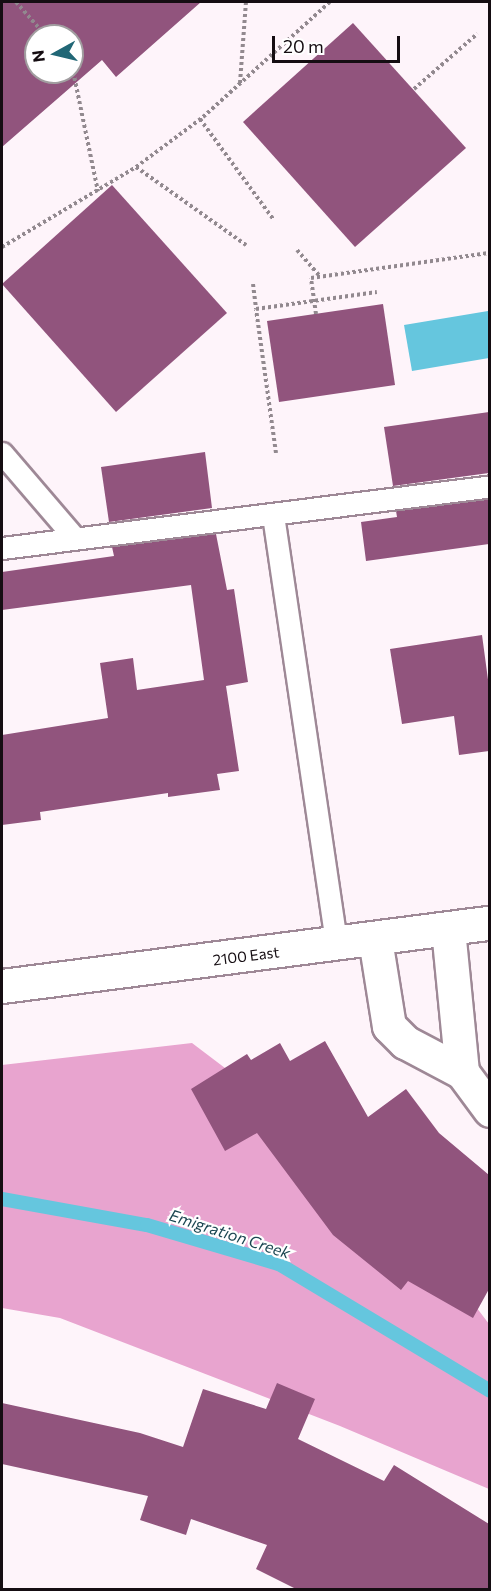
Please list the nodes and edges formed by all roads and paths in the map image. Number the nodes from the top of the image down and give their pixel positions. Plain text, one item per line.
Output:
1 (16, 2) edge
2 (246, 2) edge
3 (330, 2) edge
4 (35, 24) edge
5 (477, 34) dead end
6 (240, 83) junction
7 (76, 84) edge
8 (414, 89) dead end
9 (200, 119) junction
10 (136, 166) junction
11 (98, 190) junction
12 (274, 220) dead end
13 (246, 245) dead end
14 (2, 247) edge
15 (297, 250) dead end
16 (489, 253) edge
17 (321, 277) junction
18 (253, 284) dead end
19 (377, 292) dead end
20 (314, 301) junction
21 (256, 309) junction
22 (316, 314) dead end
23 (2, 453) edge
24 (276, 453) dead end
25 (489, 486) edge
26 (273, 515) junction
27 (74, 537) junction
28 (2, 548) edge
29 (489, 923) edge
30 (448, 928) junction
31 (375, 939) junction
32 (336, 944) junction
33 (2, 987) edge
34 (462, 1072) junction
35 (489, 1110) edge

1 - 4 path
2 - 6 path
3 - 6 path
5 - 8 path
6 - 9 path
7 - 11 path
9 - 10 path
9 - 12 path
10 - 11 path
10 - 13 path
11 - 14 path
15 - 17 path
16 - 17 path
17 - 20 path
18 - 21 path
19 - 20 path
20 - 21 path
20 - 22 path
21 - 24 path
23 - 27 lane
25 - 26 lane
26 - 27 lane
26 - 32 lane
27 - 28 lane
29 - 30 street, 2100 East
30 - 31 street, 2100 East
30 - 34 street
31 - 32 street, 2100 East
31 - 34 street
32 - 33 street, 2100 East
34 - 35 street

